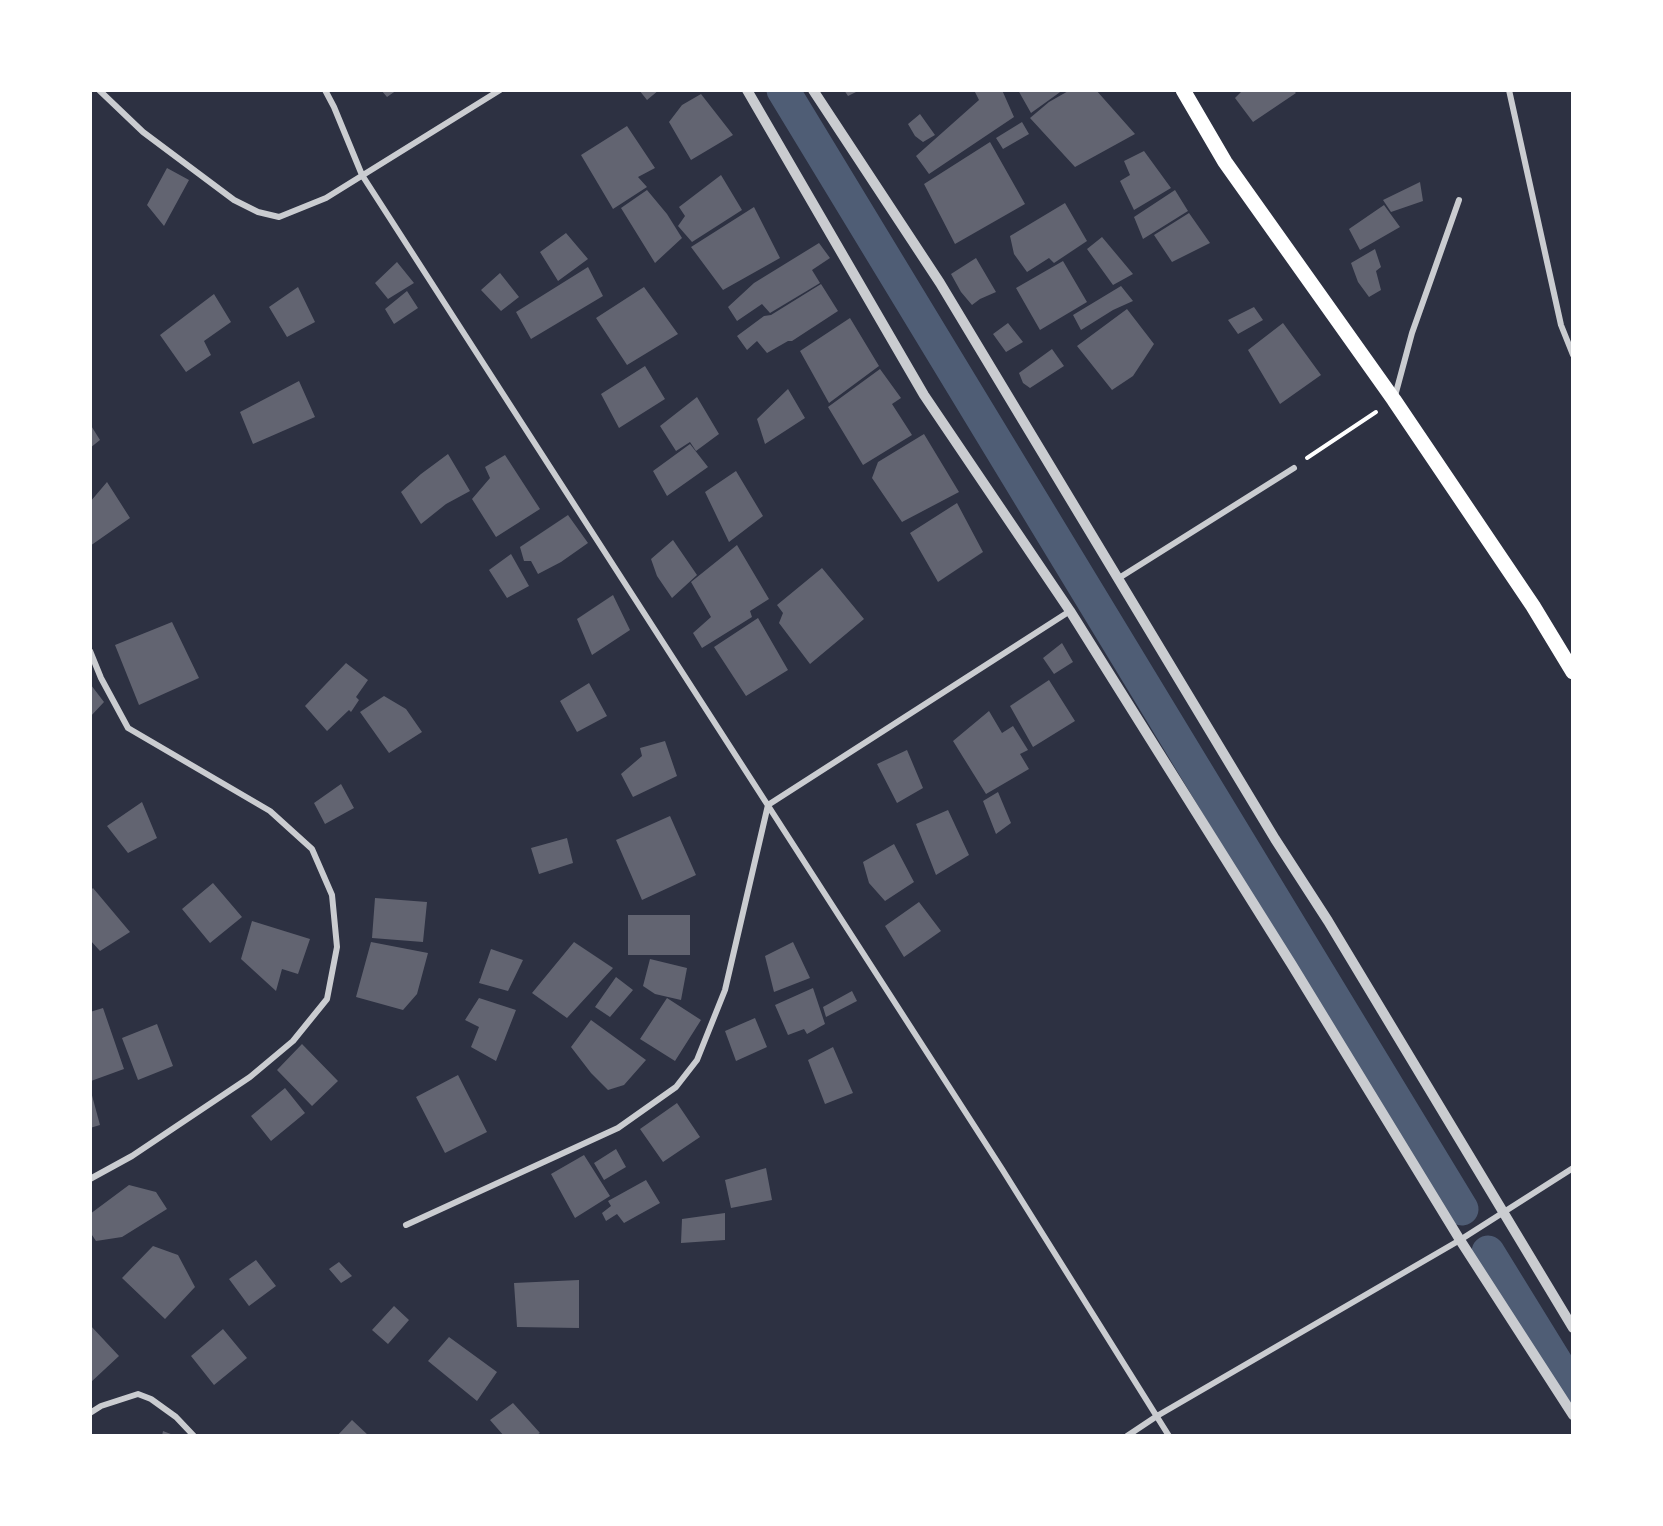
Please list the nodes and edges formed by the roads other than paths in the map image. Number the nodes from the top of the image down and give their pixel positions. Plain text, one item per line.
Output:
1 (99, 90) edge
2 (325, 90) edge
3 (500, 90) edge
4 (747, 90) edge
5 (813, 90) edge
6 (1183, 90) edge
7 (1509, 90) edge
8 (362, 175) junction
9 (1459, 200) dead end
10 (1573, 355) edge
11 (1394, 400) junction
12 (1294, 468) road end
13 (1119, 578) junction
14 (1070, 611) junction
15 (90, 651) edge
16 (1573, 672) edge
17 (768, 805) junction
18 (1573, 1168) edge
19 (90, 1179) edge
20 (1504, 1212) junction
21 (406, 1225) dead end
22 (1460, 1240) junction
23 (1573, 1328) edge
24 (90, 1413) edge
25 (1573, 1415) edge
26 (1156, 1416) junction
27 (194, 1436) edge
28 (1126, 1436) edge
29 (1169, 1436) edge

1 - 8 street
2 - 8 street
3 - 8 street
4 - 14 street
5 - 13 street
6 - 11 main road
7 - 10 street
8 - 17 street
9 - 11 street
11 - 16 main road
12 - 13 street
13 - 20 street
14 - 17 street
14 - 22 street
15 - 19 street
17 - 21 street
17 - 26 street
18 - 20 street
20 - 22 street
20 - 23 street
22 - 25 street
22 - 26 street
24 - 27 street
26 - 28 street
26 - 29 street

